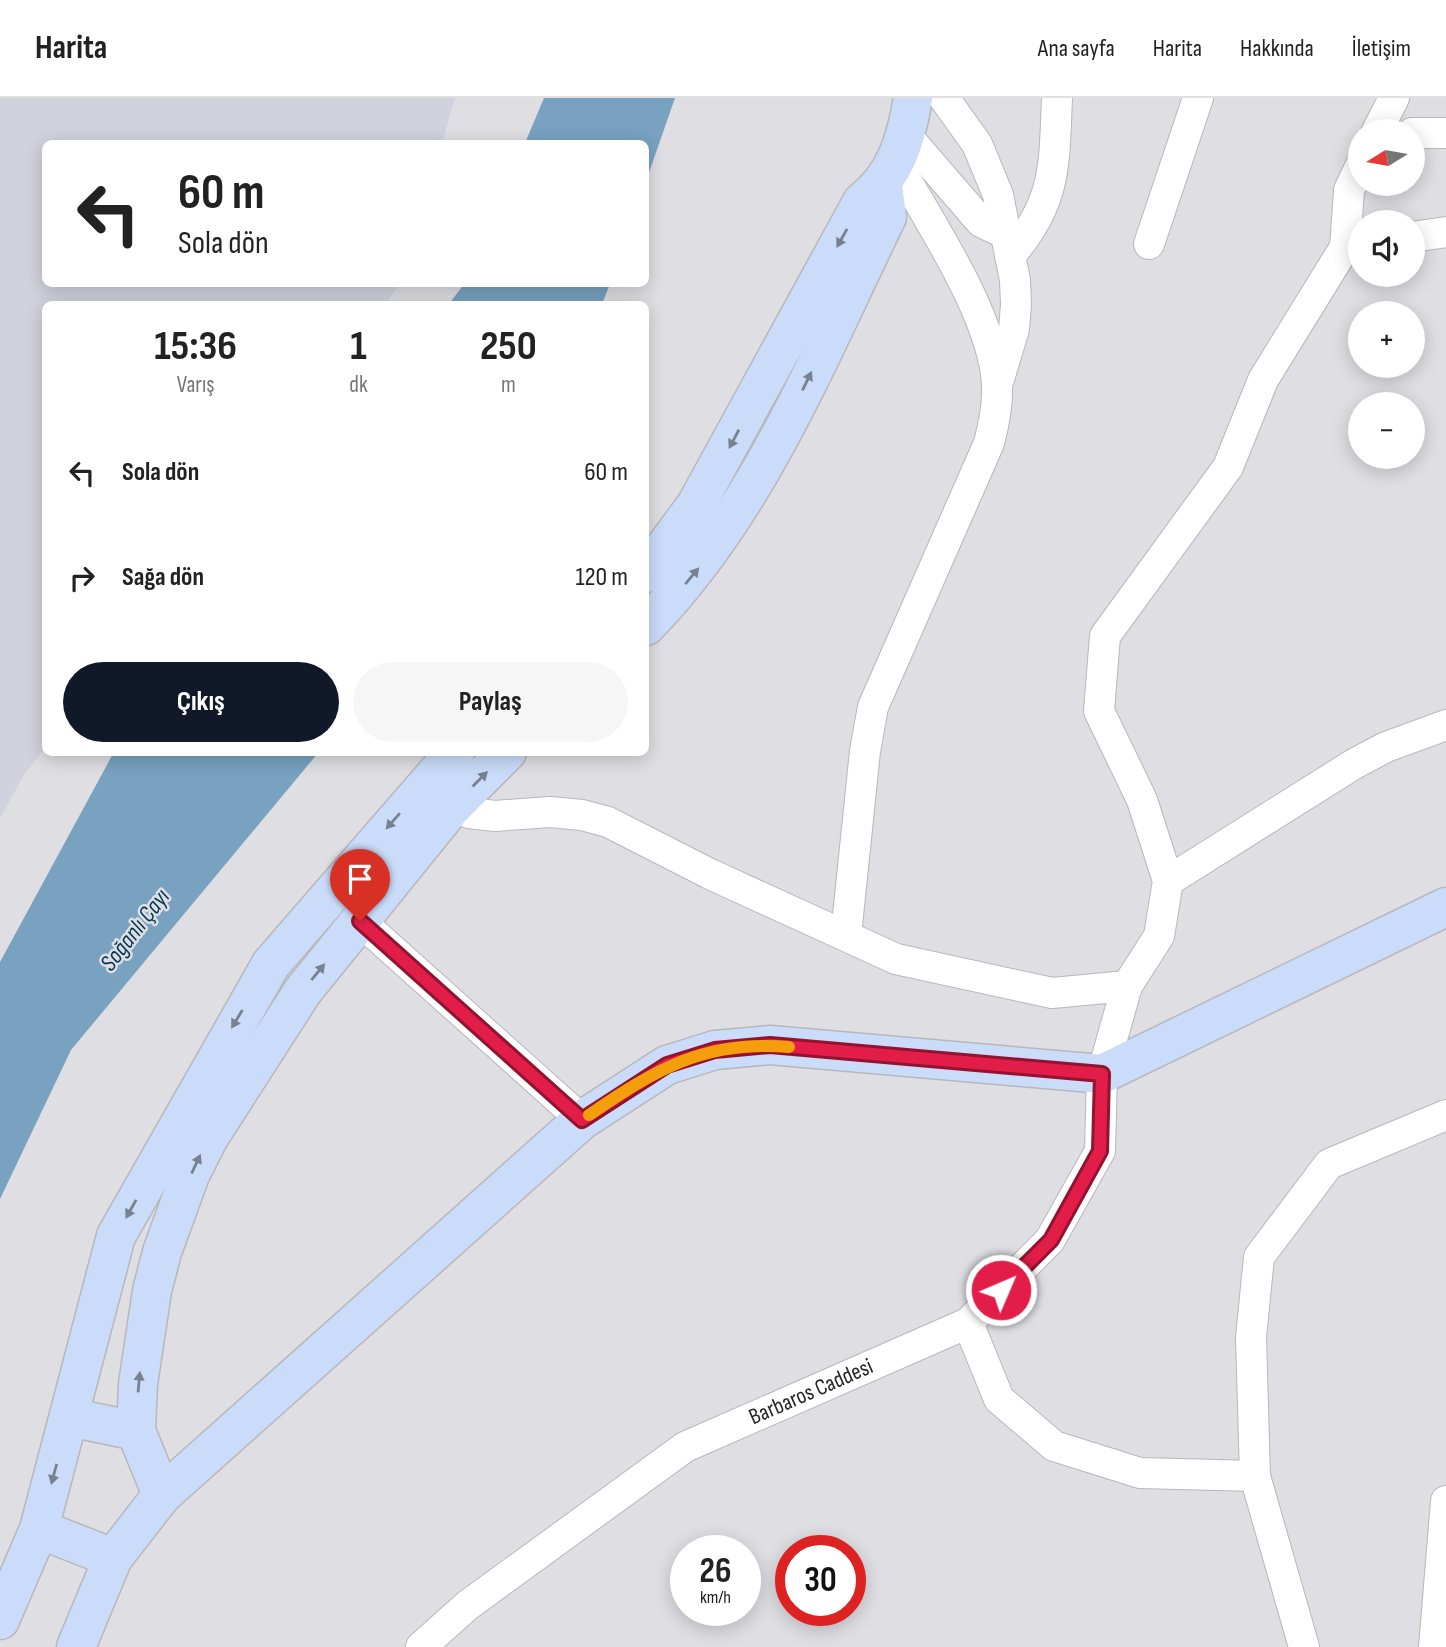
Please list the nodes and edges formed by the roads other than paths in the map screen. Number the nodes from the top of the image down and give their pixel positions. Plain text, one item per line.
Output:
1 (944, 98) edge
2 (1057, 98) edge
3 (1198, 98) edge
4 (1394, 98) edge
5 (1383, 119) edge
6 (1425, 133) edge
7 (1446, 133) edge
8 (899, 145) edge
9 (1446, 232) edge
10 (1425, 235) edge
11 (1007, 244) junction
12 (1149, 244) dead end
13 (1348, 252) edge
14 (998, 384) junction
15 (649, 569) edge
16 (649, 623) edge
17 (1446, 725) edge
18 (453, 756) edge
19 (502, 756) edge
20 (436, 799) junction
21 (1168, 881) junction
22 (1446, 907) edge
23 (360, 921) junction
24 (846, 935) junction
25 (1127, 986) junction
26 (1102, 1074) junction
27 (1446, 1115) edge
28 (582, 1120) junction
29 (968, 1323) junction
30 (69, 1417) junction
31 (136, 1431) junction
32 (1255, 1476) junction
33 (162, 1495) junction
34 (1446, 1501) edge
35 (39, 1529) junction
36 (113, 1558) junction
37 (0, 1620) edge
38 (76, 1647) edge
39 (421, 1647) edge
40 (1304, 1647) edge
41 (1434, 1647) edge

1 - 11 street
2 - 11 street
3 - 12 street
4 - 5 street
6 - 7 street
8 - 11 street
8 - 14 street
8 -> 15 street
16 -> 8 street
9 - 10 street
11 - 14 street
13 - 21 street
14 - 24 street
17 - 21 street
18 - 20 street
20 -> 19 street
20 - 23 street
20 - 24 street
20 -> 30 street
21 - 25 street, Barbaros Caddesi
22 - 26 street
23 - 28 street
31 -> 23 street
24 - 25 street
25 - 26 street, Barbaros Caddesi
26 - 28 street
26 - 29 street, Barbaros Caddesi
27 - 32 street
28 - 33 street
29 - 32 street
29 - 39 street, Barbaros Caddesi
30 - 31 street
30 -> 35 street
31 - 33 street
32 - 40 street
33 - 36 street
34 - 41 street
35 - 36 street
35 - 37 street
36 - 38 street

